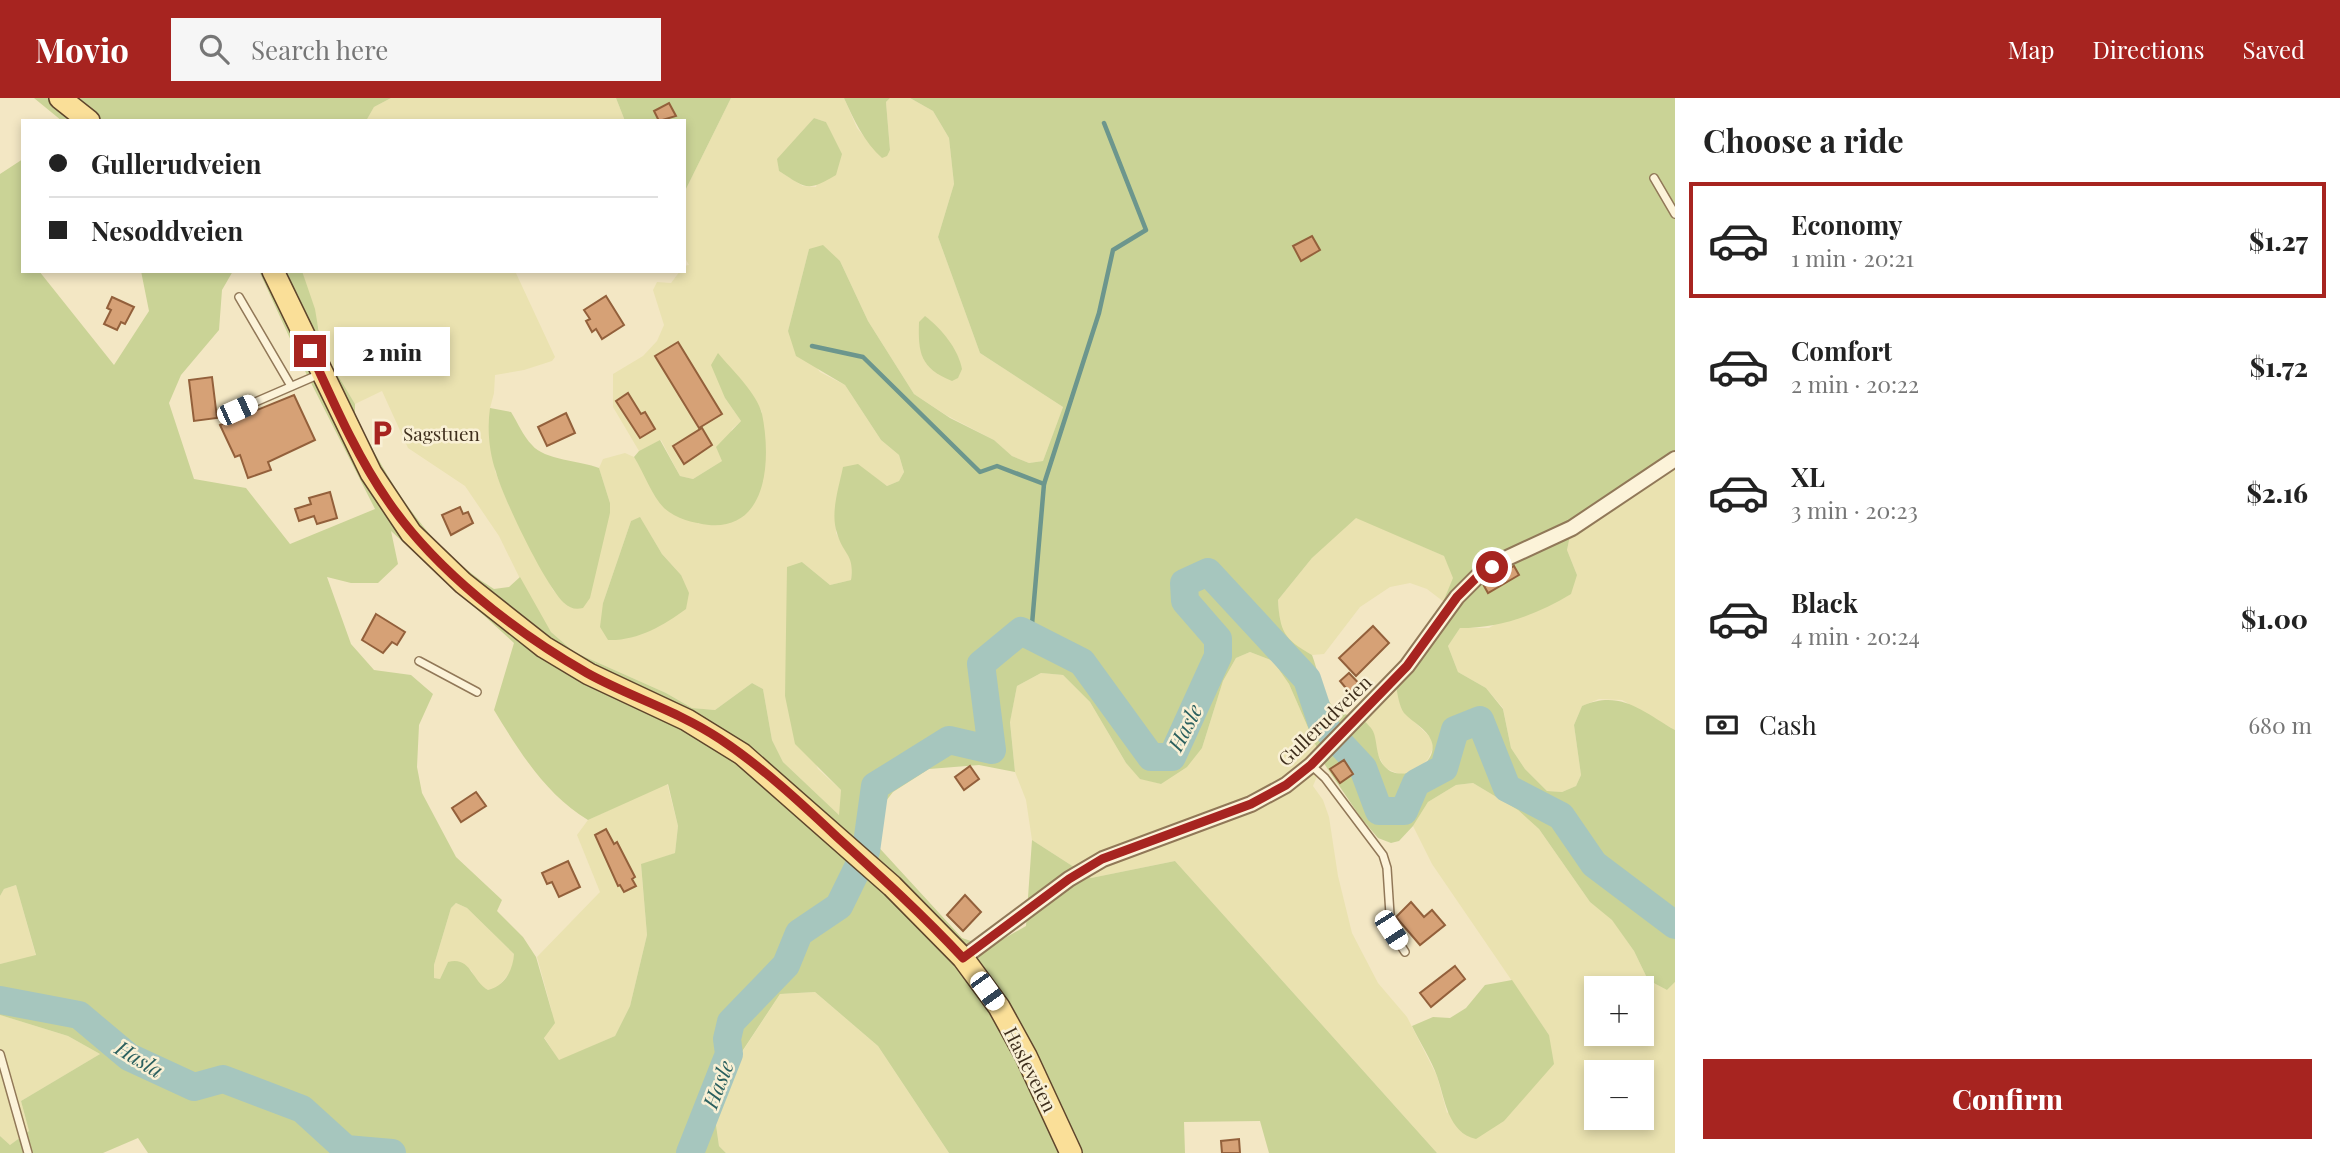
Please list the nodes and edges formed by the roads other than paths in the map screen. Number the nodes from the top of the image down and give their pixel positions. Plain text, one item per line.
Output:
1 (60, 98) edge
2 (86, 119) edge
3 (1654, 178) dead end
4 (1675, 214) edge
5 (274, 273) edge
6 (239, 298) dead end
7 (320, 374) junction
8 (291, 386) junction
9 (237, 410) dead end
10 (1675, 459) edge
11 (419, 661) dead end
12 (477, 692) dead end
13 (1311, 765) junction
14 (1405, 952) dead end
15 (963, 958) junction
16 (0, 1054) edge
17 (28, 1153) edge
18 (1071, 1153) edge

1 - 2 main road
3 - 4 lane
5 - 7 main road, Hasleveien
6 - 8 lane
7 - 8 lane
7 - 15 main road, Hasleveien
8 - 9 lane
10 - 13 street, Gullerudveien
11 - 12 lane
13 - 14 lane
13 - 15 street, Gullerudveien
15 - 18 main road, Hasleveien
16 - 17 lane

